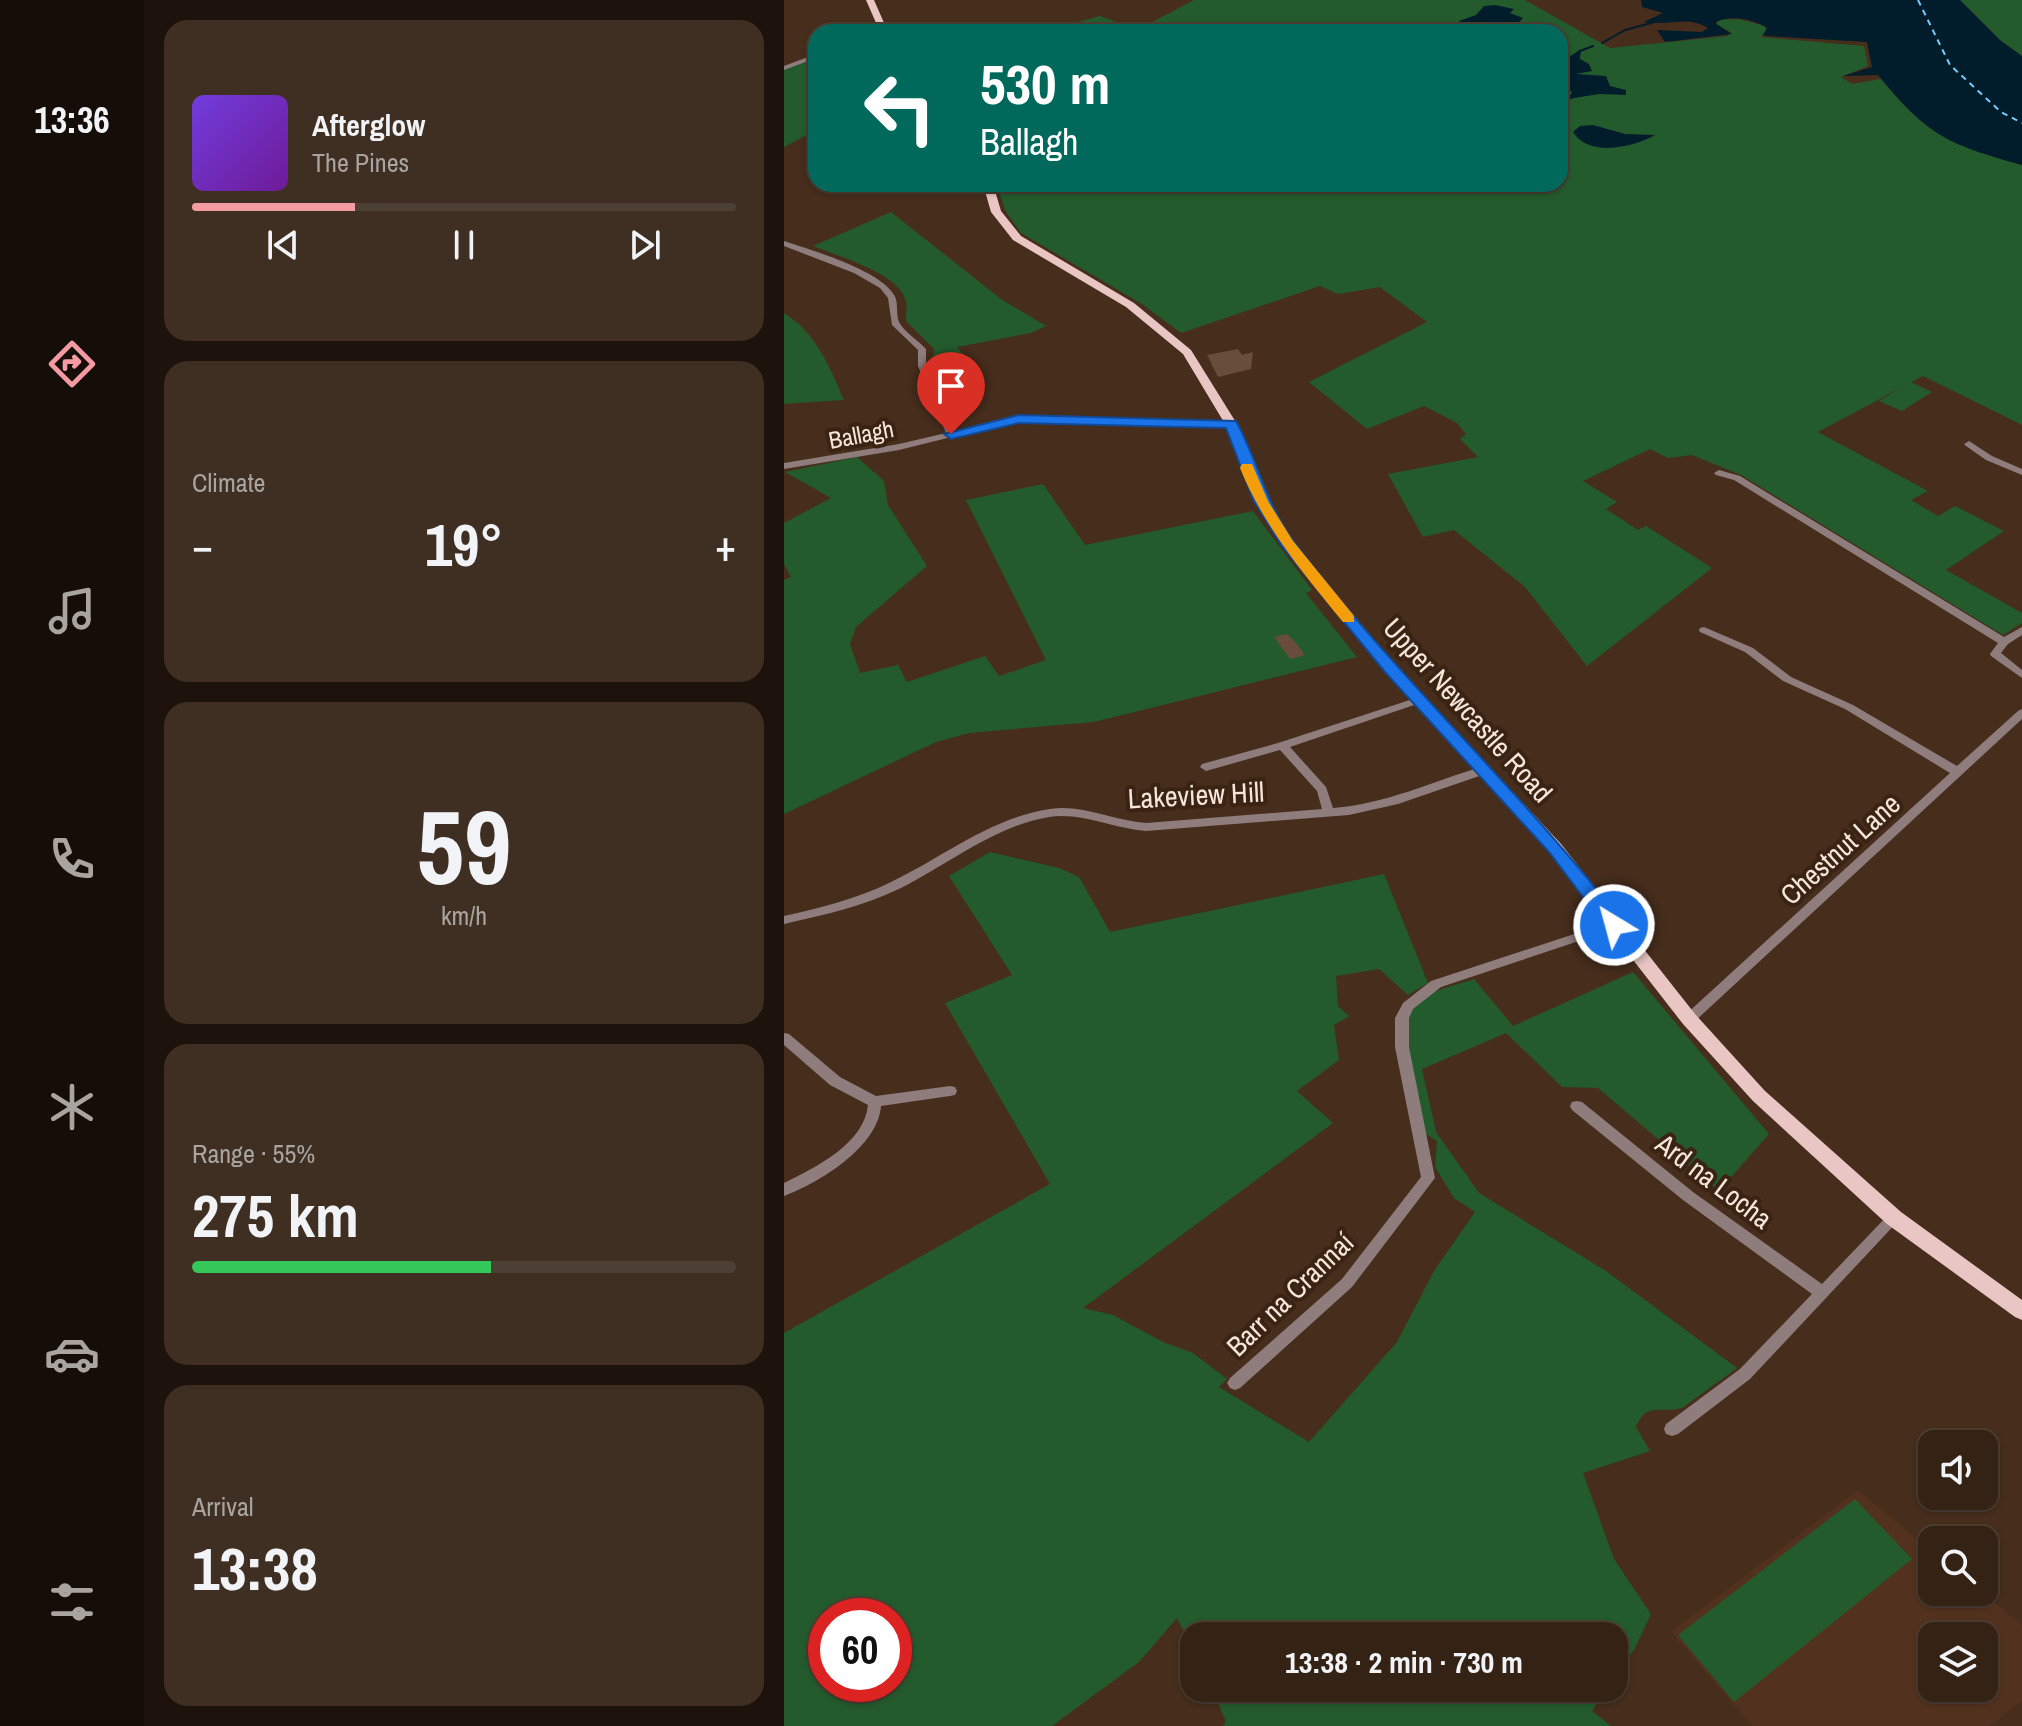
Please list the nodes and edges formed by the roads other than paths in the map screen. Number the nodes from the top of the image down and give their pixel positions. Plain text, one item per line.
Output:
1 (870, 0) edge
2 (880, 24) edge
3 (808, 59) edge
4 (784, 68) edge
5 (990, 192) edge
6 (784, 243) edge
7 (1231, 424) junction
8 (951, 434) junction
9 (1969, 444) dead end
10 (784, 466) edge
11 (2022, 472) edge
12 (1719, 473) dead end
13 (1704, 630) dead end
14 (2022, 630) edge
15 (2004, 642) junction
16 (2022, 675) edge
17 (1419, 700) junction
18 (2022, 713) edge
19 (1282, 746) junction
20 (1206, 767) dead end
21 (1484, 770) junction
22 (1956, 771) junction
23 (1329, 813) junction
24 (784, 920) edge
25 (1614, 925) junction
26 (1689, 1019) junction
27 (784, 1038) edge
28 (950, 1091) dead end
29 (875, 1102) junction
30 (1577, 1106) dead end
31 (784, 1190) edge
32 (1894, 1218) junction
33 (1823, 1293) junction
34 (2020, 1307) edge
35 (1235, 1383) dead end
36 (1672, 1429) dead end

1 - 2 main road
3 - 4 street
5 - 7 main road, Upper Newcastle Road
6 - 8 street
7 - 8 street, Ballagh
7 - 17 main road, Upper Newcastle Road
8 - 10 street, Ballagh
9 - 11 street
12 - 15 street
13 - 22 street
14 - 15 street
15 - 16 street
17 - 19 street
17 - 21 main road, Upper Newcastle Road
18 - 22 street, Chestnut Lane
19 - 20 street
19 - 23 street
21 - 23 street, Lakeview Hill
21 - 25 main road, Upper Newcastle Road
22 - 26 street, Chestnut Lane
23 - 24 street, Lakeview Hill
25 - 26 main road, Upper Newcastle Road
25 - 35 street, Barr na Crannaí
26 - 32 main road, Upper Newcastle Road
27 - 29 street
28 - 29 street
29 - 31 street
30 - 33 street, Ard na Locha
32 - 33 street
32 - 34 main road, Upper Newcastle Road
33 - 36 street

